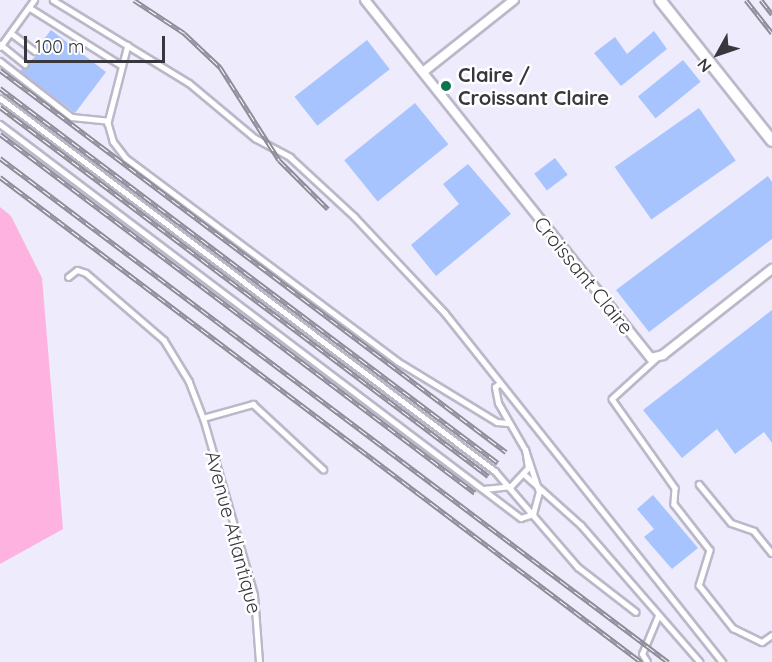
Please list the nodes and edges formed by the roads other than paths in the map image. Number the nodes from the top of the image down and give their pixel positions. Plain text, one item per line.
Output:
1 (34, 0) edge
2 (53, 0) edge
3 (365, 0) edge
4 (514, 0) edge
5 (660, 0) edge
6 (30, 8) junction
7 (11, 33) junction
8 (1, 45) edge
9 (128, 45) junction
10 (35, 51) dead end
11 (0, 61) edge
12 (25, 64) dead end
13 (121, 65) junction
14 (423, 72) junction
15 (0, 98) edge
16 (108, 121) junction
17 (0, 124) edge
18 (772, 141) edge
19 (772, 269) edge
20 (68, 277) dead end
21 (656, 358) junction
22 (500, 383) junction
23 (203, 418) junction
24 (507, 423) junction
25 (525, 450) junction
26 (323, 469) dead end
27 (525, 475) junction
28 (699, 484) dead end
29 (539, 485) junction
30 (511, 486) junction
31 (480, 487) junction
32 (533, 514) junction
33 (772, 553) edge
34 (636, 612) dead end
35 (658, 616) junction
36 (772, 635) edge
37 (259, 662) edge
38 (647, 662) edge
39 (700, 662) edge
40 (723, 662) edge

1 - 6 lane
2 - 9 lane
3 - 14 street, Croissant Claire
4 - 14 street
5 - 18 street
6 - 7 lane
6 - 13 lane
7 - 8 lane
7 - 10 lane
8 - 12 lane
9 - 13 lane
9 - 22 lane
11 - 16 lane
13 - 16 lane
14 - 21 street, Croissant Claire
15 - 30 lane
16 - 24 lane
17 - 31 lane
19 - 21 street
20 - 23 lane, Avenue Atlantique
21 - 36 lane
22 - 24 lane
22 - 40 lane
23 - 26 lane
23 - 37 lane, Avenue Atlantique
24 - 25 lane
25 - 27 lane
25 - 29 lane
27 - 29 lane
27 - 30 lane
28 - 33 lane
29 - 32 lane
29 - 35 lane
30 - 31 lane
30 - 32 lane
31 - 32 lane
32 - 34 lane
35 - 38 lane
35 - 39 lane

